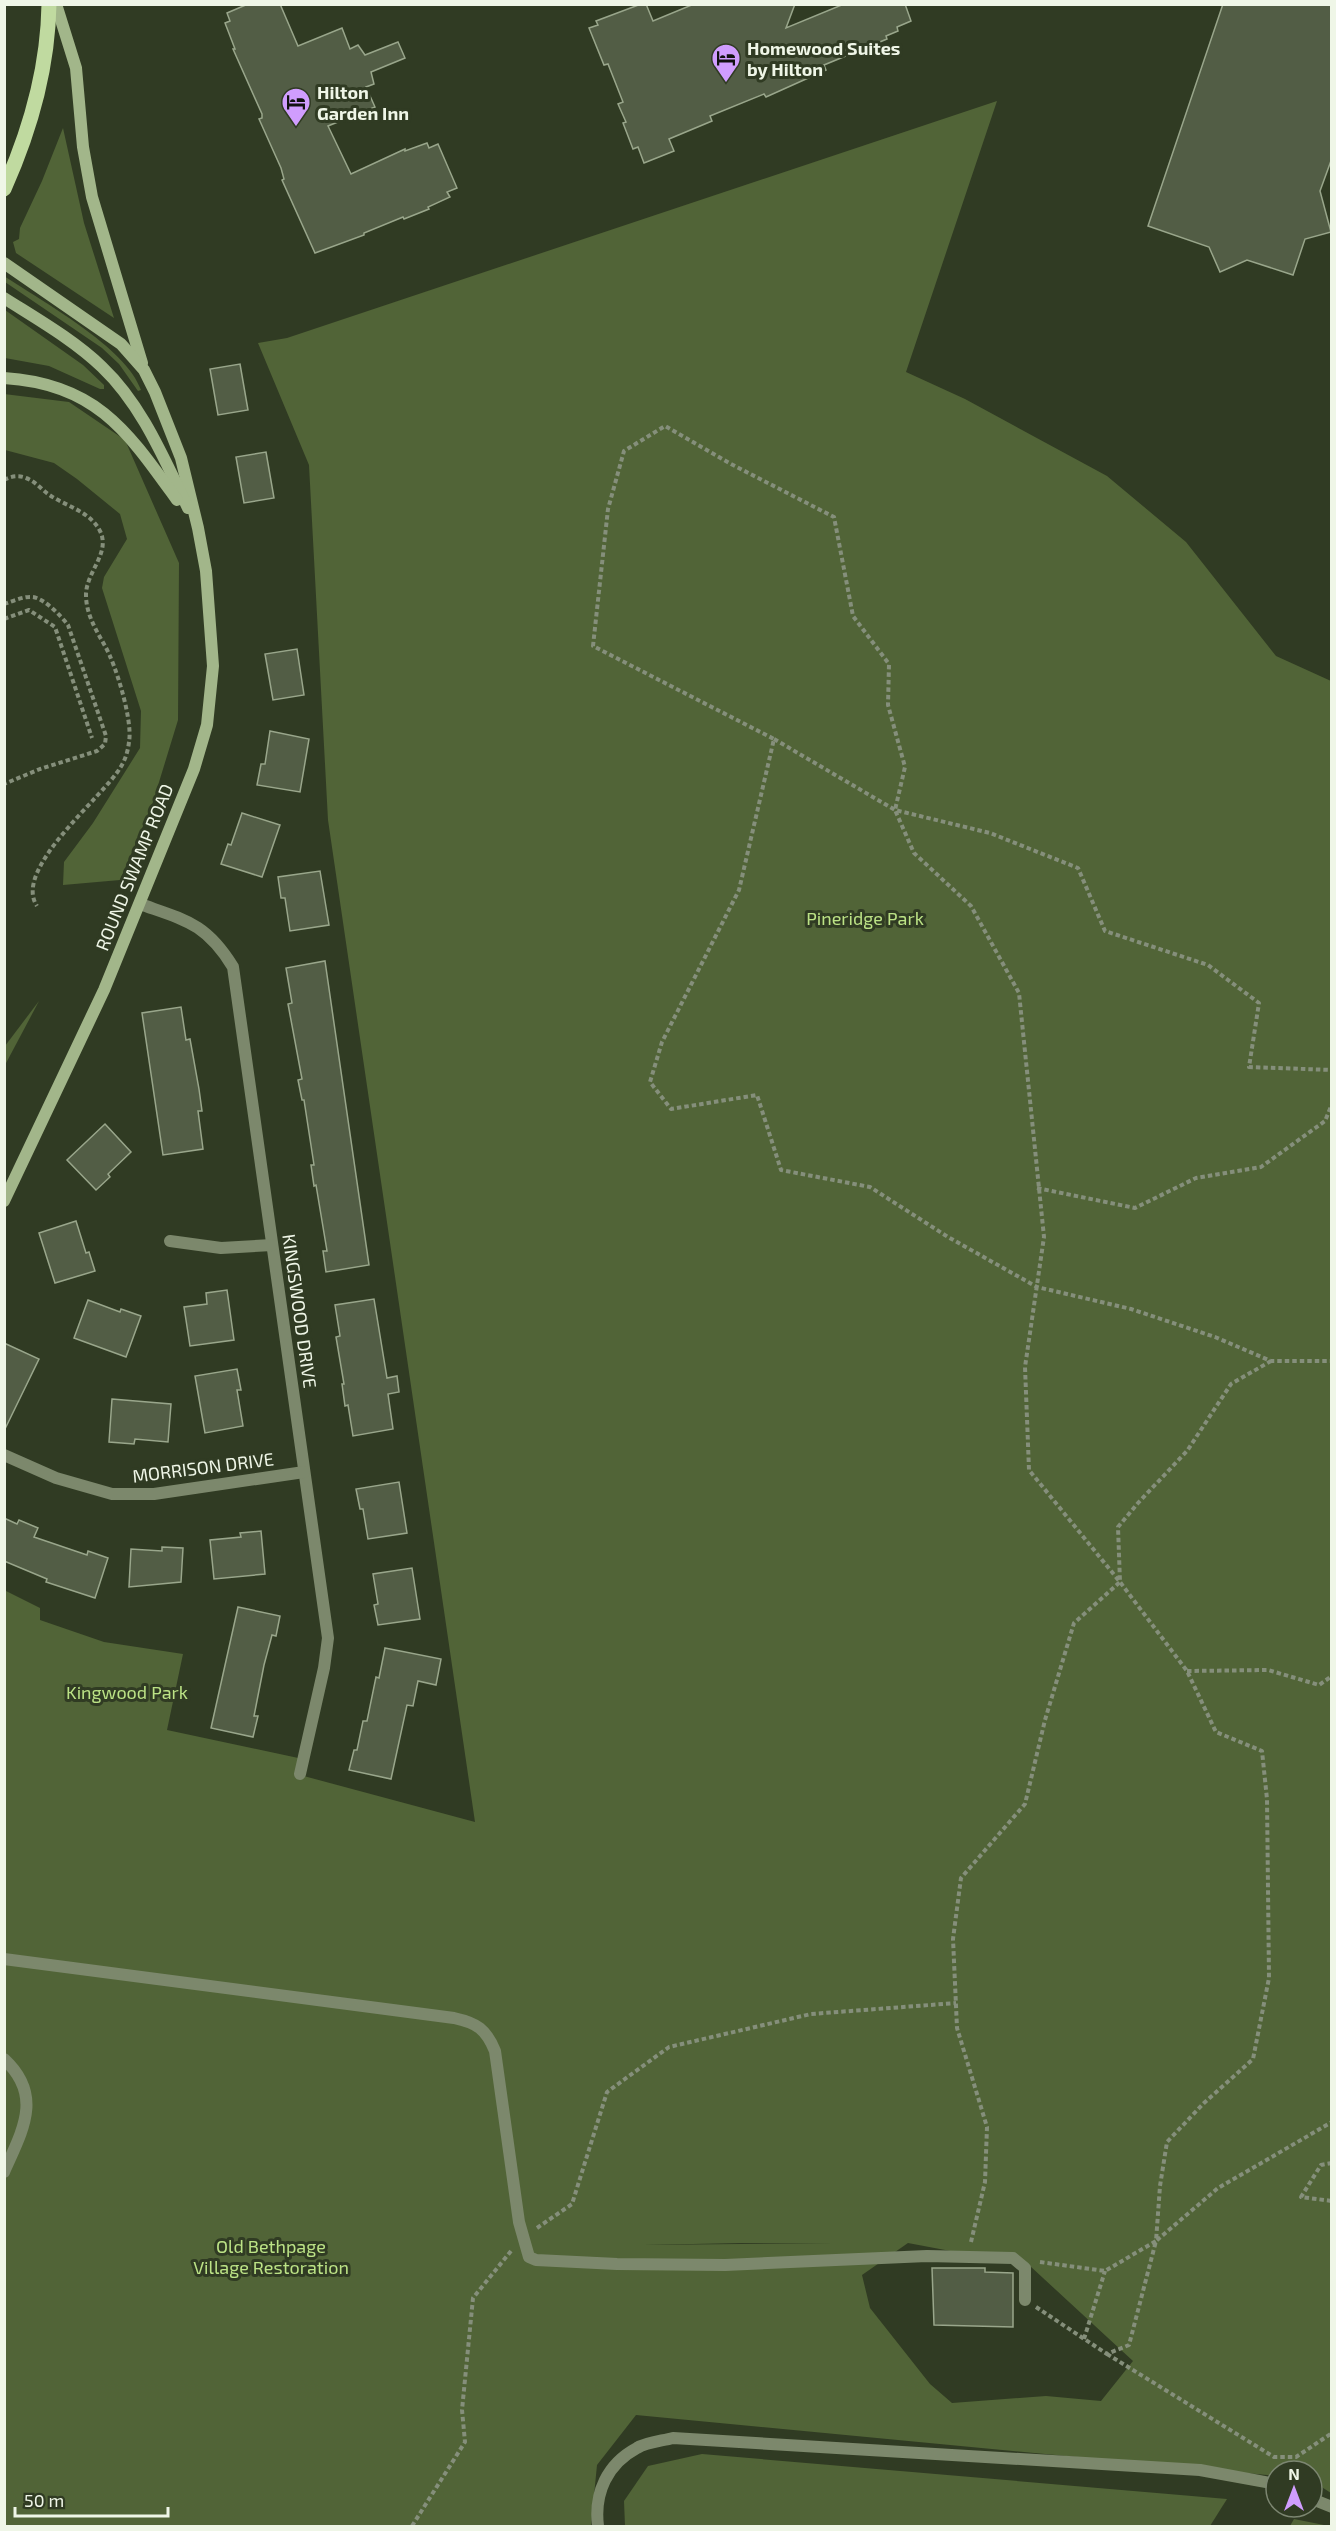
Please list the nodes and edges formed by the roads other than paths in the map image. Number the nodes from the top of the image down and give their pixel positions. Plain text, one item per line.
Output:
1 (50, 4) edge
2 (56, 4) edge
3 (4, 189) edge
4 (4, 263) edge
5 (4, 298) edge
6 (144, 370) junction
7 (4, 378) edge
8 (198, 528) junction
9 (140, 904) junction
10 (4, 1201) edge
11 (170, 1241) dead end
12 (272, 1245) junction
13 (4, 1455) edge
14 (304, 1473) junction
15 (300, 1774) dead end
16 (4, 1959) edge
17 (4, 2059) edge
18 (4, 2172) edge
19 (1025, 2300) road end
20 (1264, 2482) edge
21 (598, 2526) edge

1 - 3 main road
2 - 6 main road
4 - 6 main road, ROUND SWAMP ROAD
5 - 8 main road, ROUND SWAMP ROAD
6 - 8 main road, ROUND SWAMP ROAD
7 - 8 main road
8 - 9 main road, ROUND SWAMP ROAD
9 - 10 main road, ROUND SWAMP ROAD
9 - 12 street, KINGSWOOD DRIVE
11 - 12 street
12 - 14 street, KINGSWOOD DRIVE
13 - 14 street, MORRISON DRIVE
14 - 15 street, KINGSWOOD DRIVE
16 - 19 street
17 - 18 street
20 - 21 street

